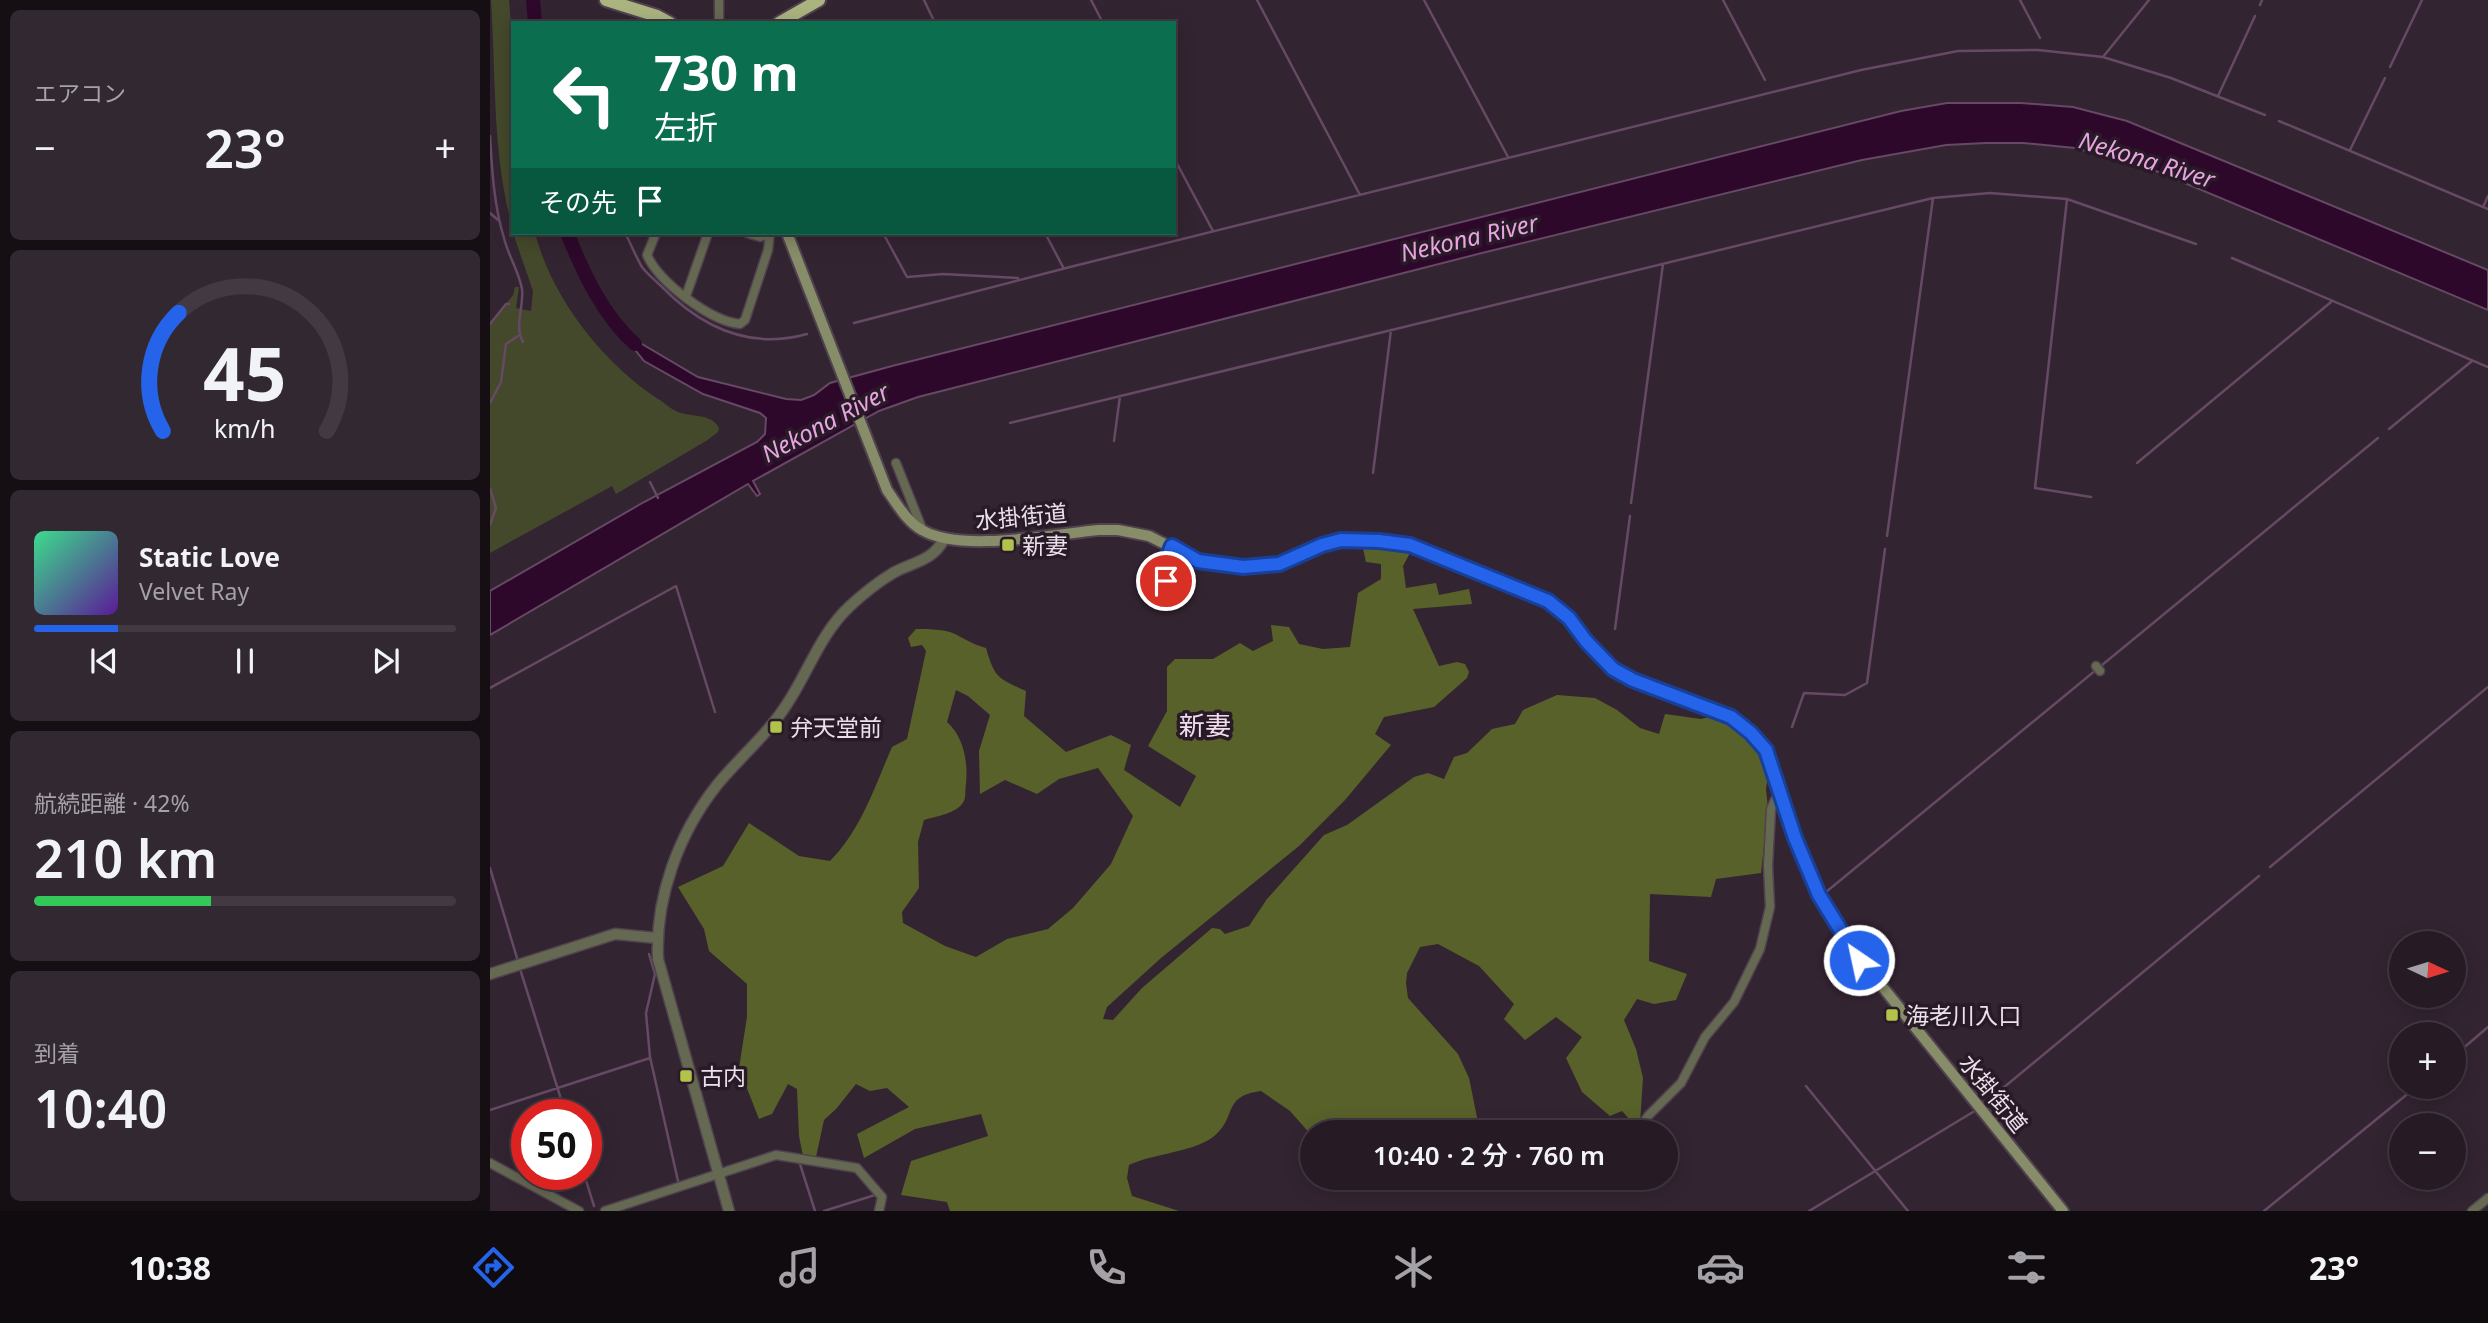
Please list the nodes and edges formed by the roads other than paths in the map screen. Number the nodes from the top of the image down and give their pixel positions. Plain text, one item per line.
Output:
1 (606, 0) edge
2 (719, 0) edge
3 (819, 0) edge
4 (636, 4) edge
5 (666, 21) edge
6 (719, 21) edge
7 (782, 21) edge
8 (655, 235) edge
9 (707, 235) edge
10 (771, 235) edge
11 (788, 235) edge
12 (686, 296) junction
13 (896, 463) dead end
14 (923, 531) junction
15 (944, 539) junction
16 (1172, 546) junction
17 (1166, 581) dead end
18 (1780, 789) junction
19 (657, 937) junction
20 (490, 974) edge
21 (1645, 1120) edge
22 (490, 1163) edge
23 (718, 1174) junction
24 (2488, 1198) edge
25 (579, 1211) edge
26 (604, 1211) edge
27 (729, 1211) edge
28 (879, 1211) edge
29 (2063, 1211) edge
30 (2472, 1211) edge

1 - 4 highway
2 - 6 street
3 - 7 highway
4 - 5 highway
8 - 12 street
9 - 12 street
10 - 12 street
11 - 14 main road, 水掛街道
13 - 14 street
14 - 15 main road, 水掛街道
15 - 16 main road, 水掛街道
15 - 19 street
16 - 17 street
16 - 18 main road, 水掛街道
18 - 21 street
18 - 29 main road, 水掛街道
19 - 20 street
19 - 23 street
22 - 25 street
23 - 26 street
23 - 27 street
23 - 28 street
24 - 30 street

